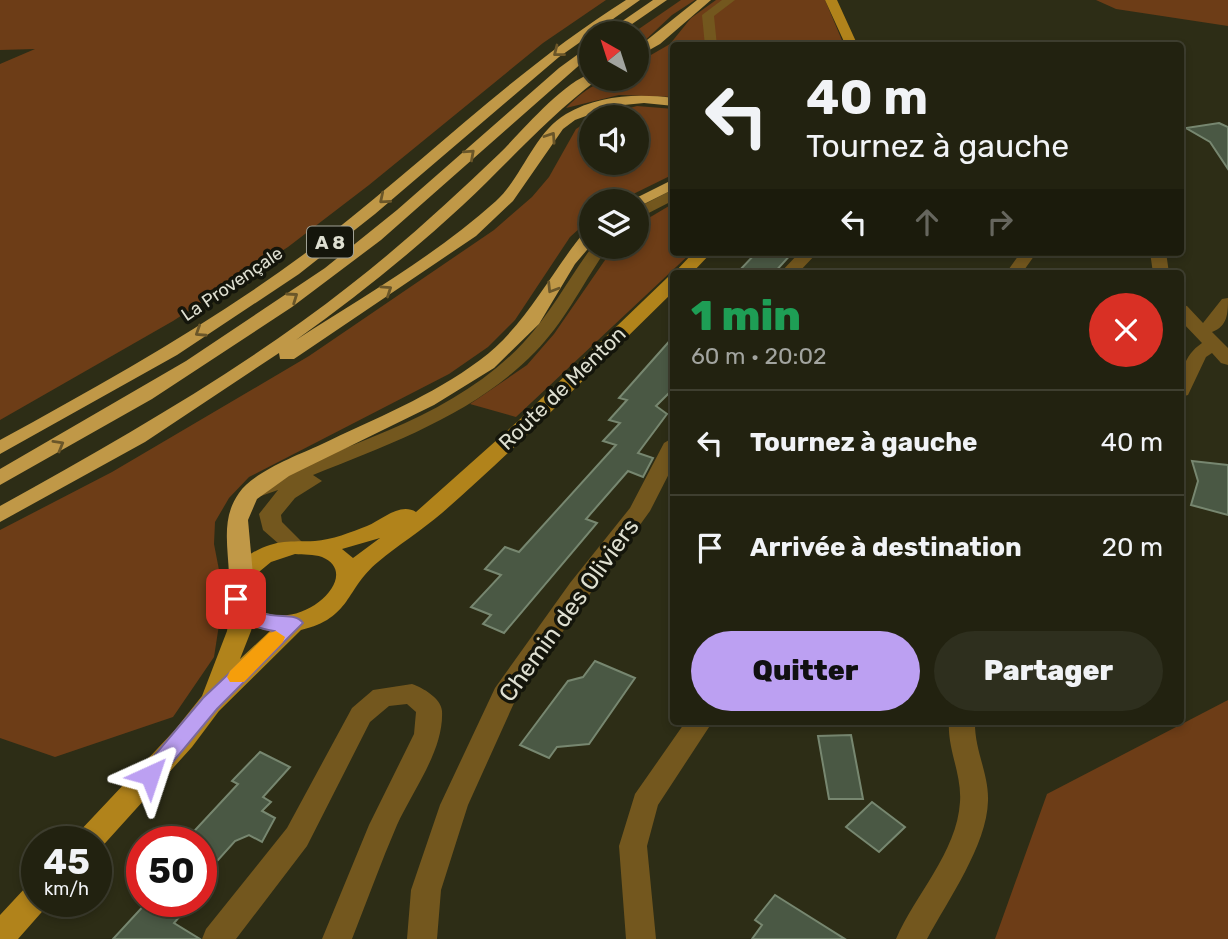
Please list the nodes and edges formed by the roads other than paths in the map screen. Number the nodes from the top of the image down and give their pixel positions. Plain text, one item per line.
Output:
1 (634, 0) edge
2 (661, 0) edge
3 (705, 0) edge
4 (729, 0) edge
5 (831, 0) edge
6 (629, 21) edge
7 (711, 42) edge
8 (850, 42) edge
9 (649, 47) edge
10 (579, 59) edge
11 (579, 87) edge
12 (670, 102) edge
13 (670, 185) edge
14 (649, 196) edge
15 (670, 196) edge
16 (649, 208) edge
17 (579, 249) edge
18 (700, 256) edge
19 (806, 256) edge
20 (592, 259) edge
21 (685, 270) edge
22 (791, 270) edge
23 (670, 285) edge
24 (1228, 303) edge
25 (1184, 313) edge
26 (1206, 337) junction
27 (1228, 359) edge
28 (1184, 384) edge
29 (396, 433) junction
30 (138, 438) junction
31 (0, 449) edge
32 (670, 451) edge
33 (0, 478) edge
34 (449, 493) junction
35 (248, 495) junction
36 (0, 516) edge
37 (295, 545) junction
38 (321, 547) junction
39 (241, 575) junction
40 (349, 575) junction
41 (242, 610) junction
42 (293, 623) junction
43 (210, 704) junction
44 (697, 725) edge
45 (962, 725) edge
46 (103, 826) edge
47 (21, 914) edge
48 (0, 937) edge
49 (217, 939) edge
50 (337, 939) edge
51 (422, 939) edge
52 (641, 939) edge
53 (911, 939) edge

1 -> 31 highway, La Provençale / A 8
2 - 6 highway
3 - 9 highway
4 - 7 street
5 - 8 main road
33 -> 10 highway, A 8
11 - 30 highway
30 -> 12 highway
13 - 14 highway
15 - 16 street
17 -> 35 highway
18 - 21 main road
19 - 22 street
20 - 29 street
23 - 34 main road, Route de Menton
24 - 26 street
25 - 26 street
26 - 27 street
26 - 28 street
29 - 35 street
29 - 37 street
30 - 36 highway
32 - 51 street, Chemin des Oliviers
34 - 38 main road, Route de Menton
34 - 40 main road, Route de Menton
35 - 39 highway
37 - 38 main road
37 - 39 main road
38 - 40 main road
39 - 41 main road
40 - 42 main road
41 - 42 main road
41 - 43 main road
42 - 43 main road
43 - 46 main road
44 - 52 street
45 - 53 street
47 - 48 main road
49 - 50 street

